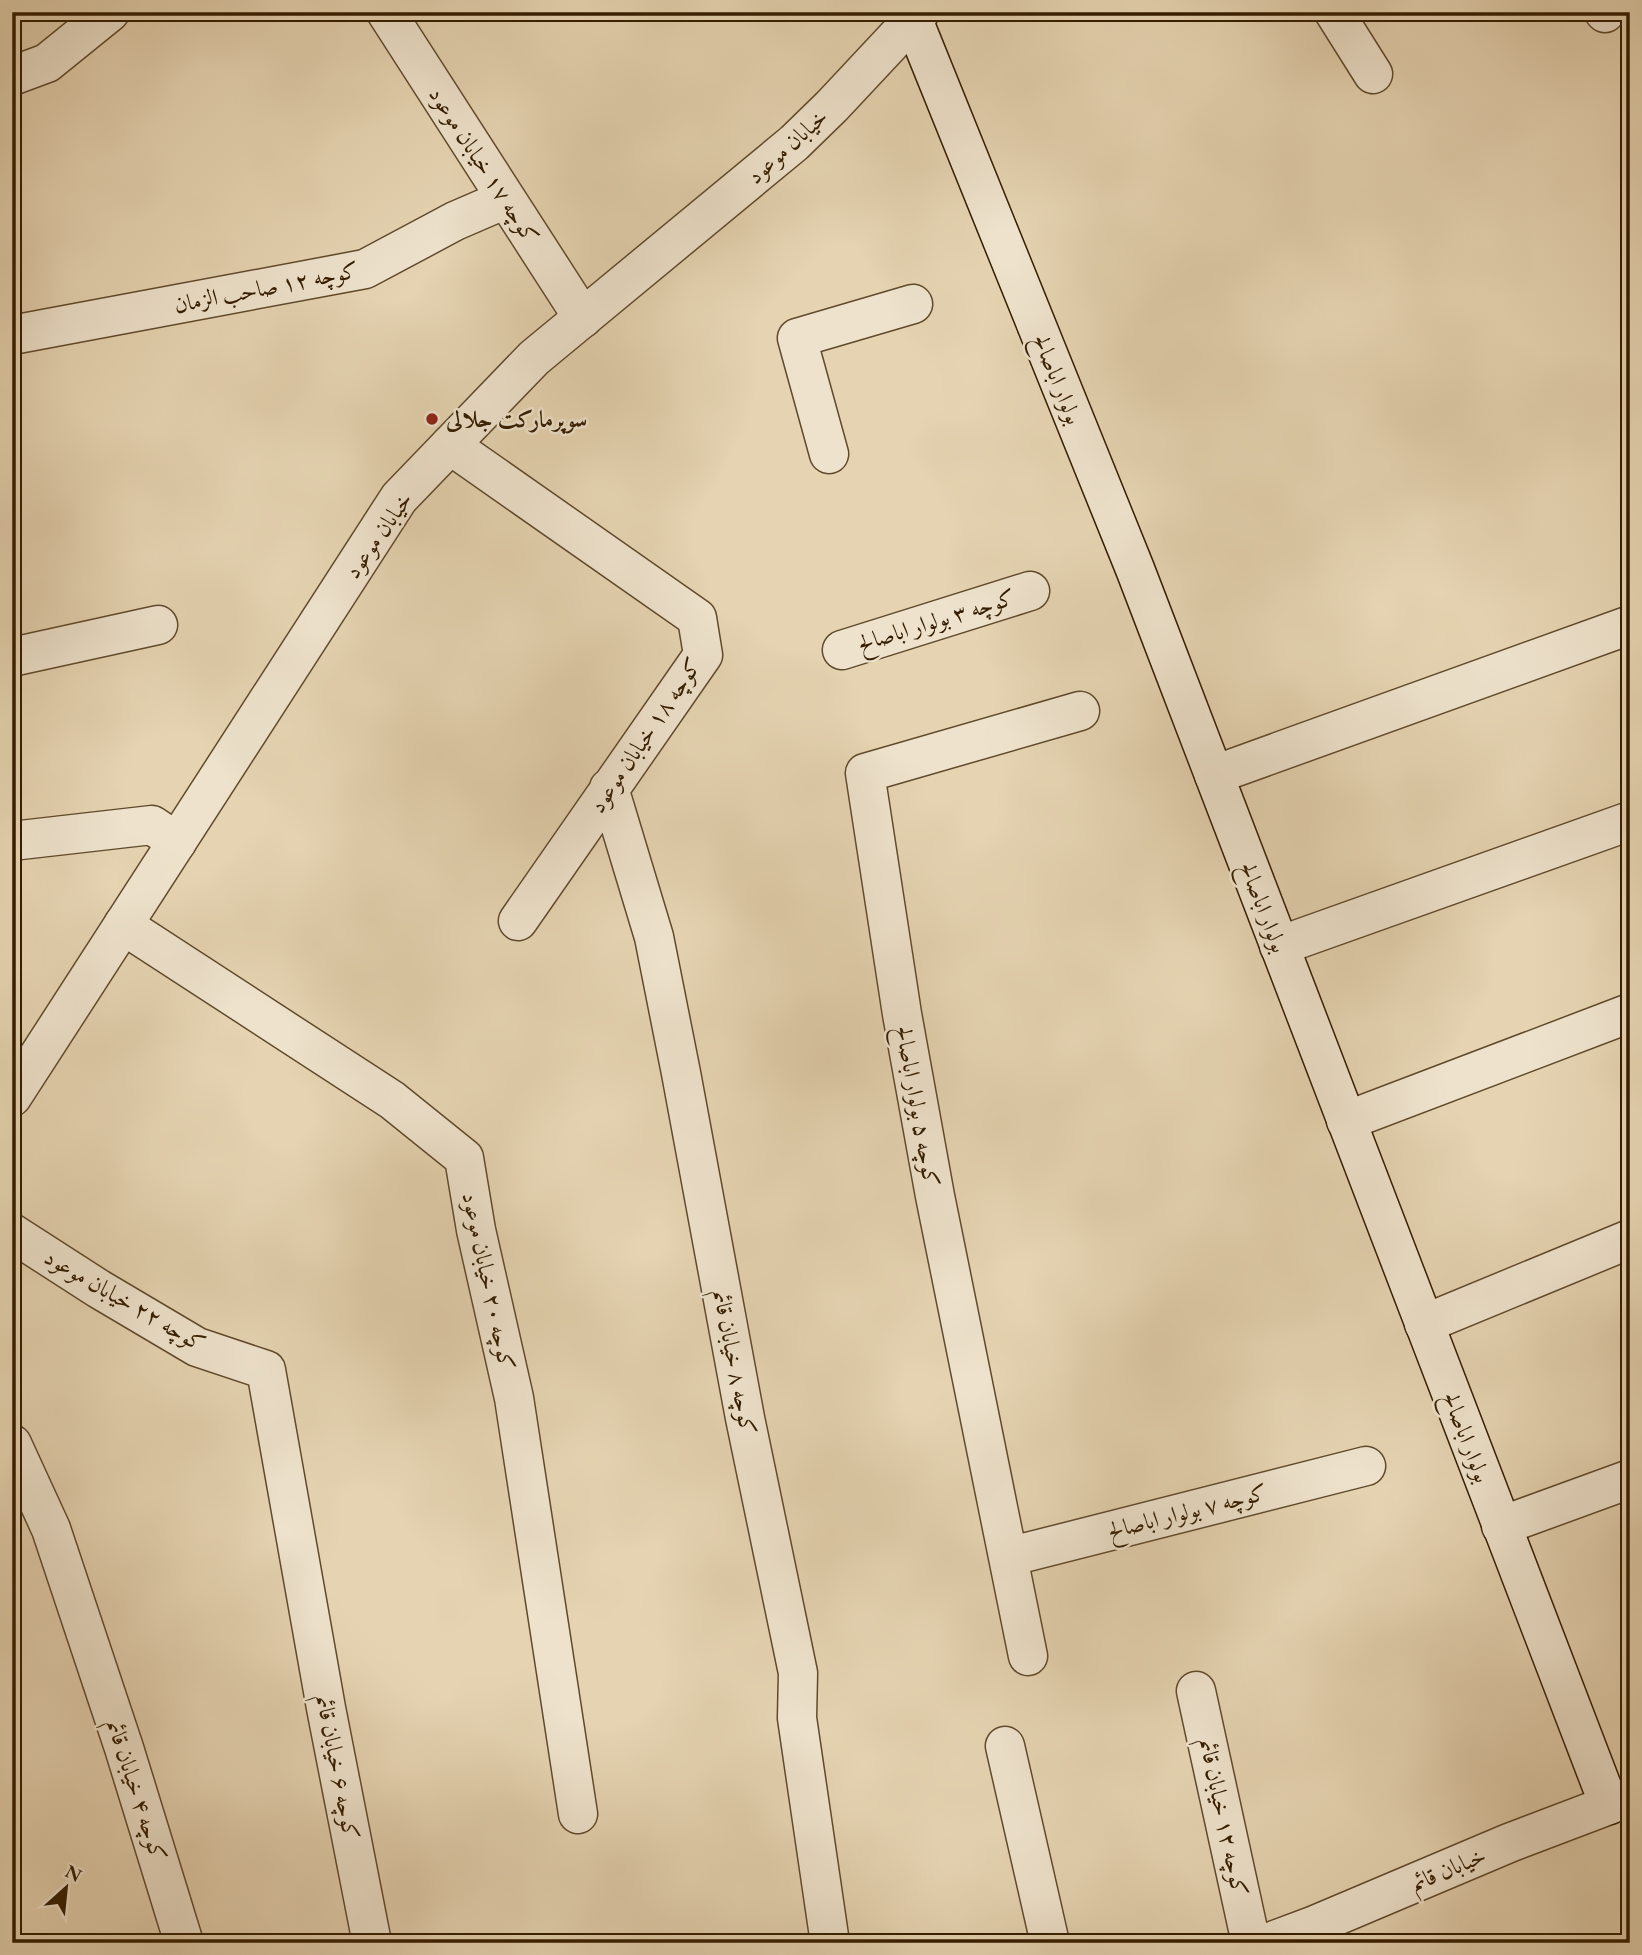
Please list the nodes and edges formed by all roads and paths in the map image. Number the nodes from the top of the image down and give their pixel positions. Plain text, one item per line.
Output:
1 (110, 12) edge
2 (386, 12) edge
3 (1334, 12) edge
4 (914, 15) edge
5 (1373, 74) dead end
6 (12, 76) edge
7 (506, 199) junction
8 (913, 304) dead end
9 (583, 318) junction
10 (12, 335) edge
11 (450, 445) junction
12 (830, 454) dead end
13 (1030, 591) dead end
14 (158, 625) dead end
15 (1630, 625) edge
16 (842, 650) dead end
17 (12, 657) edge
18 (1080, 712) dead end
19 (1213, 775) junction
20 (610, 788) junction
21 (1630, 821) edge
22 (12, 841) edge
23 (177, 842) junction
24 (518, 921) dead end
25 (123, 925) junction
26 (1279, 946) junction
27 (1630, 1013) edge
28 (12, 1097) edge
29 (1346, 1121) junction
30 (12, 1233) edge
31 (1630, 1239) edge
32 (1424, 1324) junction
33 (12, 1444) edge
34 (1366, 1466) dead end
35 (1630, 1479) edge
36 (1501, 1526) junction
37 (1008, 1557) junction
38 (306, 1592) joint
39 (1028, 1656) dead end
40 (1196, 1691) dead end
41 (1005, 1746) dead end
42 (1620, 1801) edge
43 (578, 1814) dead end
44 (1319, 1934) edge
45 (184, 1943) edge
46 (372, 1943) edge
47 (830, 1943) edge
48 (1050, 1943) edge
49 (1251, 1943) edge
50 (1267, 1943) edge

1 - 6 street
2 - 7 street, کوچه ۱۷ خیابان موعود
3 - 5 street
4 - 9 street, خیابان موعود
4 - 19 street, بولوار اباصالح
7 - 9 street, کوچه ۱۷ خیابان موعود
7 - 10 street, کوچه ۱۲ صاحب الزمان
8 - 12 street
9 - 11 street, خیابان موعود
11 - 20 street, کوچه ۱۸ خیابان موعود
11 - 23 street, خیابان موعود
13 - 16 street, کوچه ۳ بولوار اباصالح
14 - 17 street
15 - 19 street
18 - 37 street, کوچه ۵ بولوار اباصالح
19 - 26 street, بولوار اباصالح
20 - 24 street, کوچه ۱۸ خیابان موعود
20 - 47 street, کوچه ۸ خیابان قائم
21 - 26 street
22 - 23 street
23 - 25 street, خیابان موعود
25 - 28 street, خیابان موعود
25 - 43 street, کوچه ۲۰ خیابان موعود
26 - 29 street, بولوار اباصالح
27 - 29 street
29 - 32 street, بولوار اباصالح
30 - 38 street, کوچه ۲۲ خیابان موعود
31 - 32 street
32 - 36 street, بولوار اباصالح
33 - 45 street, کوچه ۴ خیابان قائم
34 - 37 street, کوچه ۷ بولوار اباصالح
35 - 36 street
36 - 42 street, بولوار اباصالح
37 - 39 street, کوچه ۵ بولوار اباصالح
38 - 46 street, کوچه ۶ خیابان قائم
40 - 49 street, کوچه ۱۲ خیابان قائم
41 - 48 street
42 - 44 street, خیابان قائم
44 - 50 street, خیابان قائم

